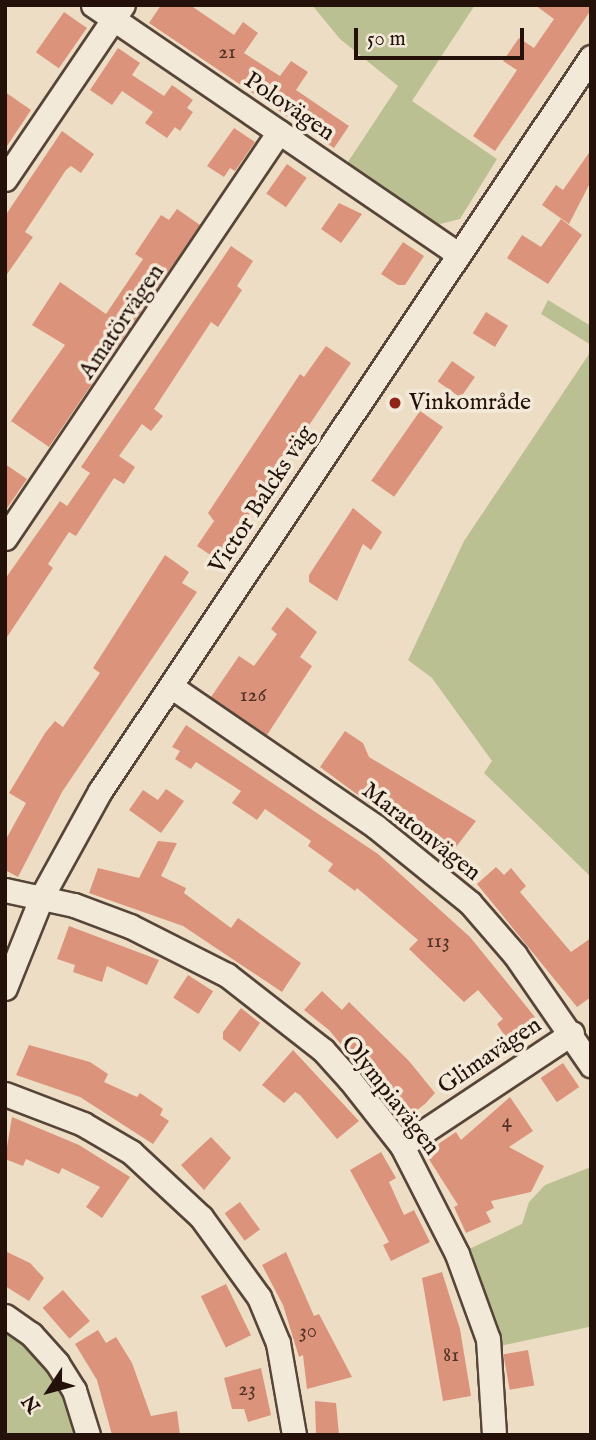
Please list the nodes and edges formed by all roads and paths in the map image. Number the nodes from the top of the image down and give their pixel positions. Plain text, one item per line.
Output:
1 (93, 5) edge
2 (118, 12) edge
3 (591, 57) edge
4 (279, 132) junction
5 (5, 179) edge
6 (456, 253) junction
7 (5, 538) edge
8 (172, 687) junction
9 (5, 890) edge
10 (42, 896) junction
11 (5, 988) edge
12 (572, 1033) junction
13 (591, 1065) edge
14 (5, 1094) edge
15 (402, 1146) junction
16 (5, 1316) edge
17 (88, 1435) edge
18 (293, 1435) edge
19 (494, 1435) edge

1 - 2 street, Polovägen
2 - 4 street, Polovägen
2 - 5 street
3 - 6 street, Victor Balcks väg
4 - 6 street, Polovägen
4 - 7 street, Amatörvägen
6 - 8 street, Victor Balcks väg
8 - 10 street, Victor Balcks väg
8 - 12 street, Maratonvägen
9 - 10 street, Olympiavägen
10 - 11 street, Victor Balcks väg
10 - 15 street, Olympiavägen
12 - 13 street, Maratonvägen
12 - 15 street, Glimavägen
14 - 18 street
15 - 19 street, Olympiavägen
16 - 17 street

